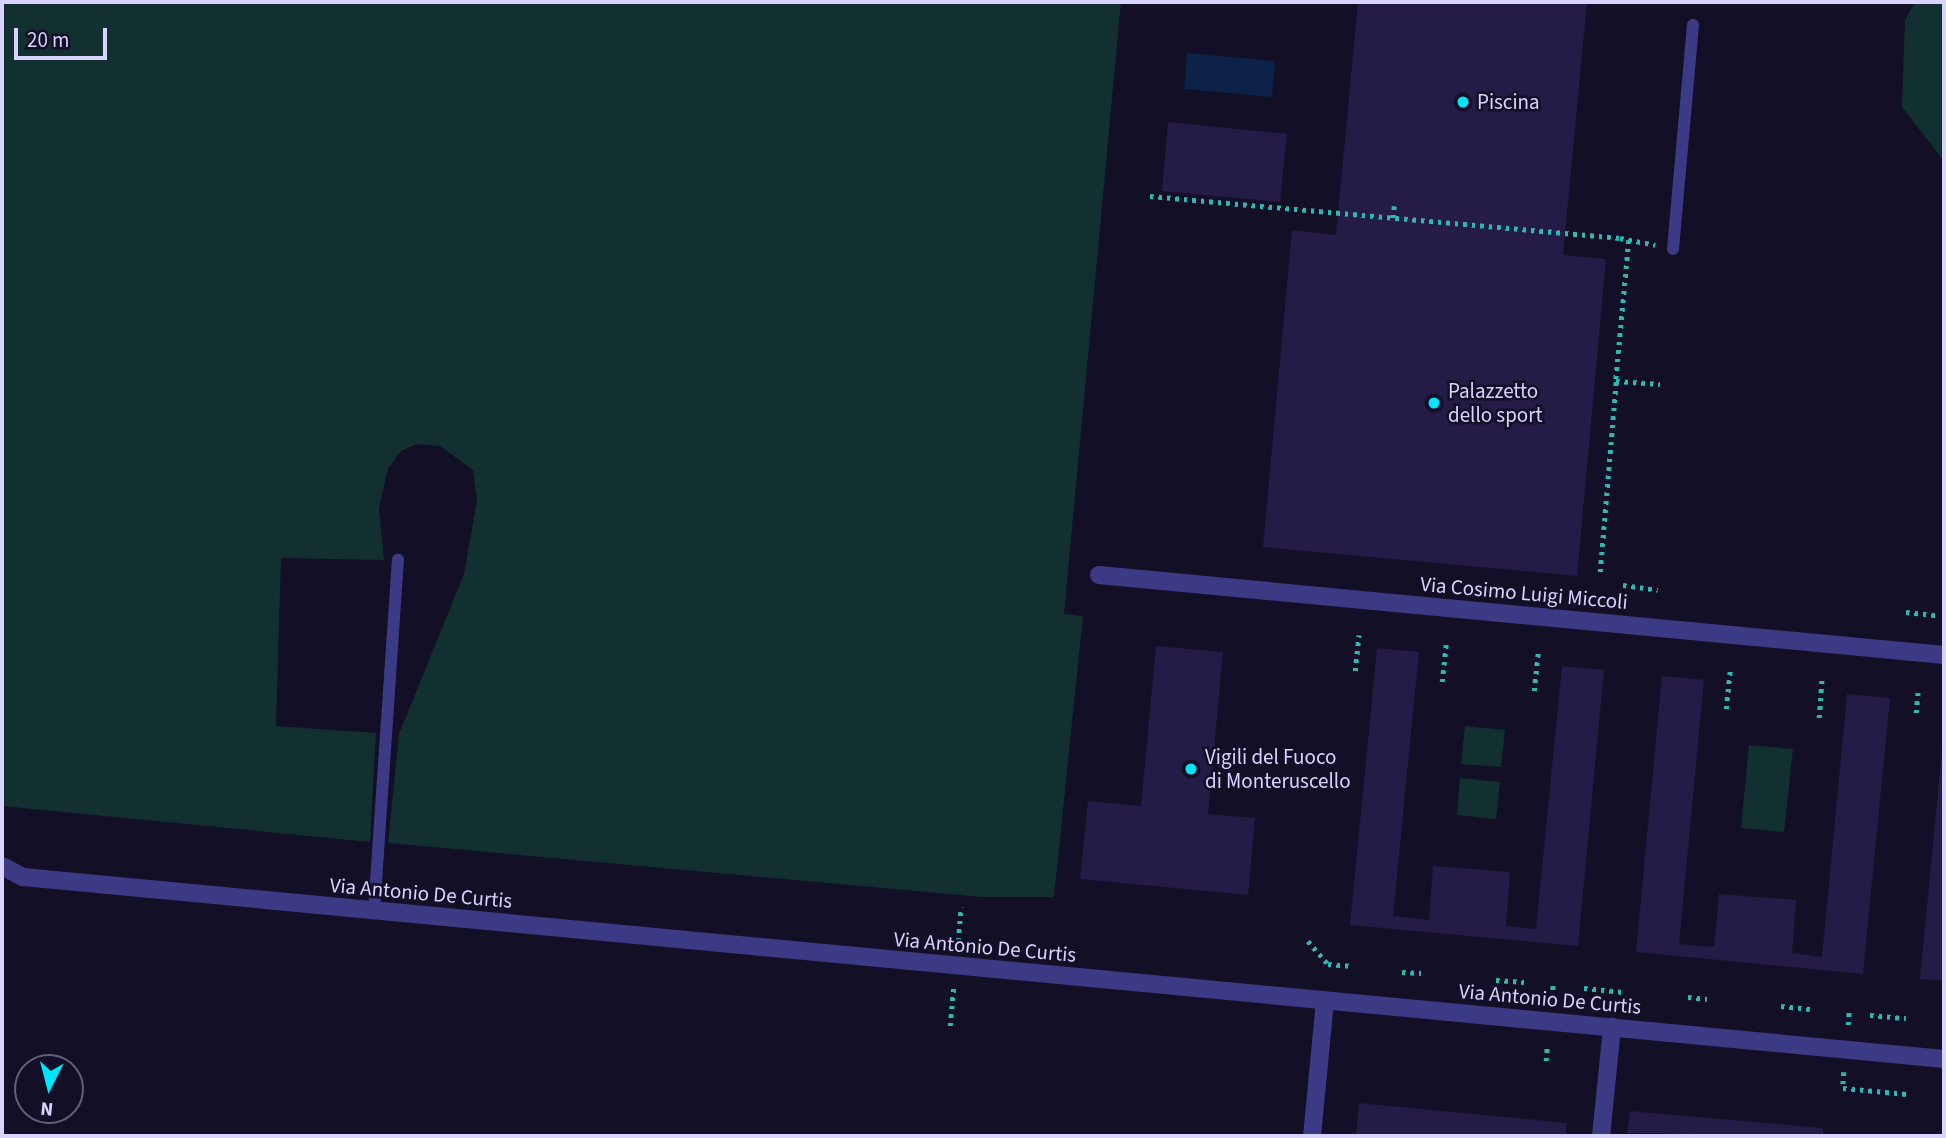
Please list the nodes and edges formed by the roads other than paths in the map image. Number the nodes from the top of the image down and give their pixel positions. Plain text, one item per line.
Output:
1 (1693, 26) dead end
2 (1672, 249) road end
3 (398, 560) dead end
4 (1098, 575) dead end
5 (1944, 655) edge
6 (2, 866) edge
7 (23, 877) junction
8 (2, 886) edge
9 (374, 911) junction
10 (1325, 1001) junction
11 (1612, 1027) junction
12 (1944, 1059) edge
13 (1312, 1136) edge
14 (1601, 1136) edge

1 - 2 lane
3 - 9 lane
4 - 5 street, Via Cosimo Luigi Miccoli
6 - 7 street
7 - 8 street
7 - 9 street, Via Antonio De Curtis
9 - 10 street, Via Antonio De Curtis
10 - 11 street, Via Antonio De Curtis
10 - 13 street
11 - 12 street, Via Antonio De Curtis
11 - 14 street

